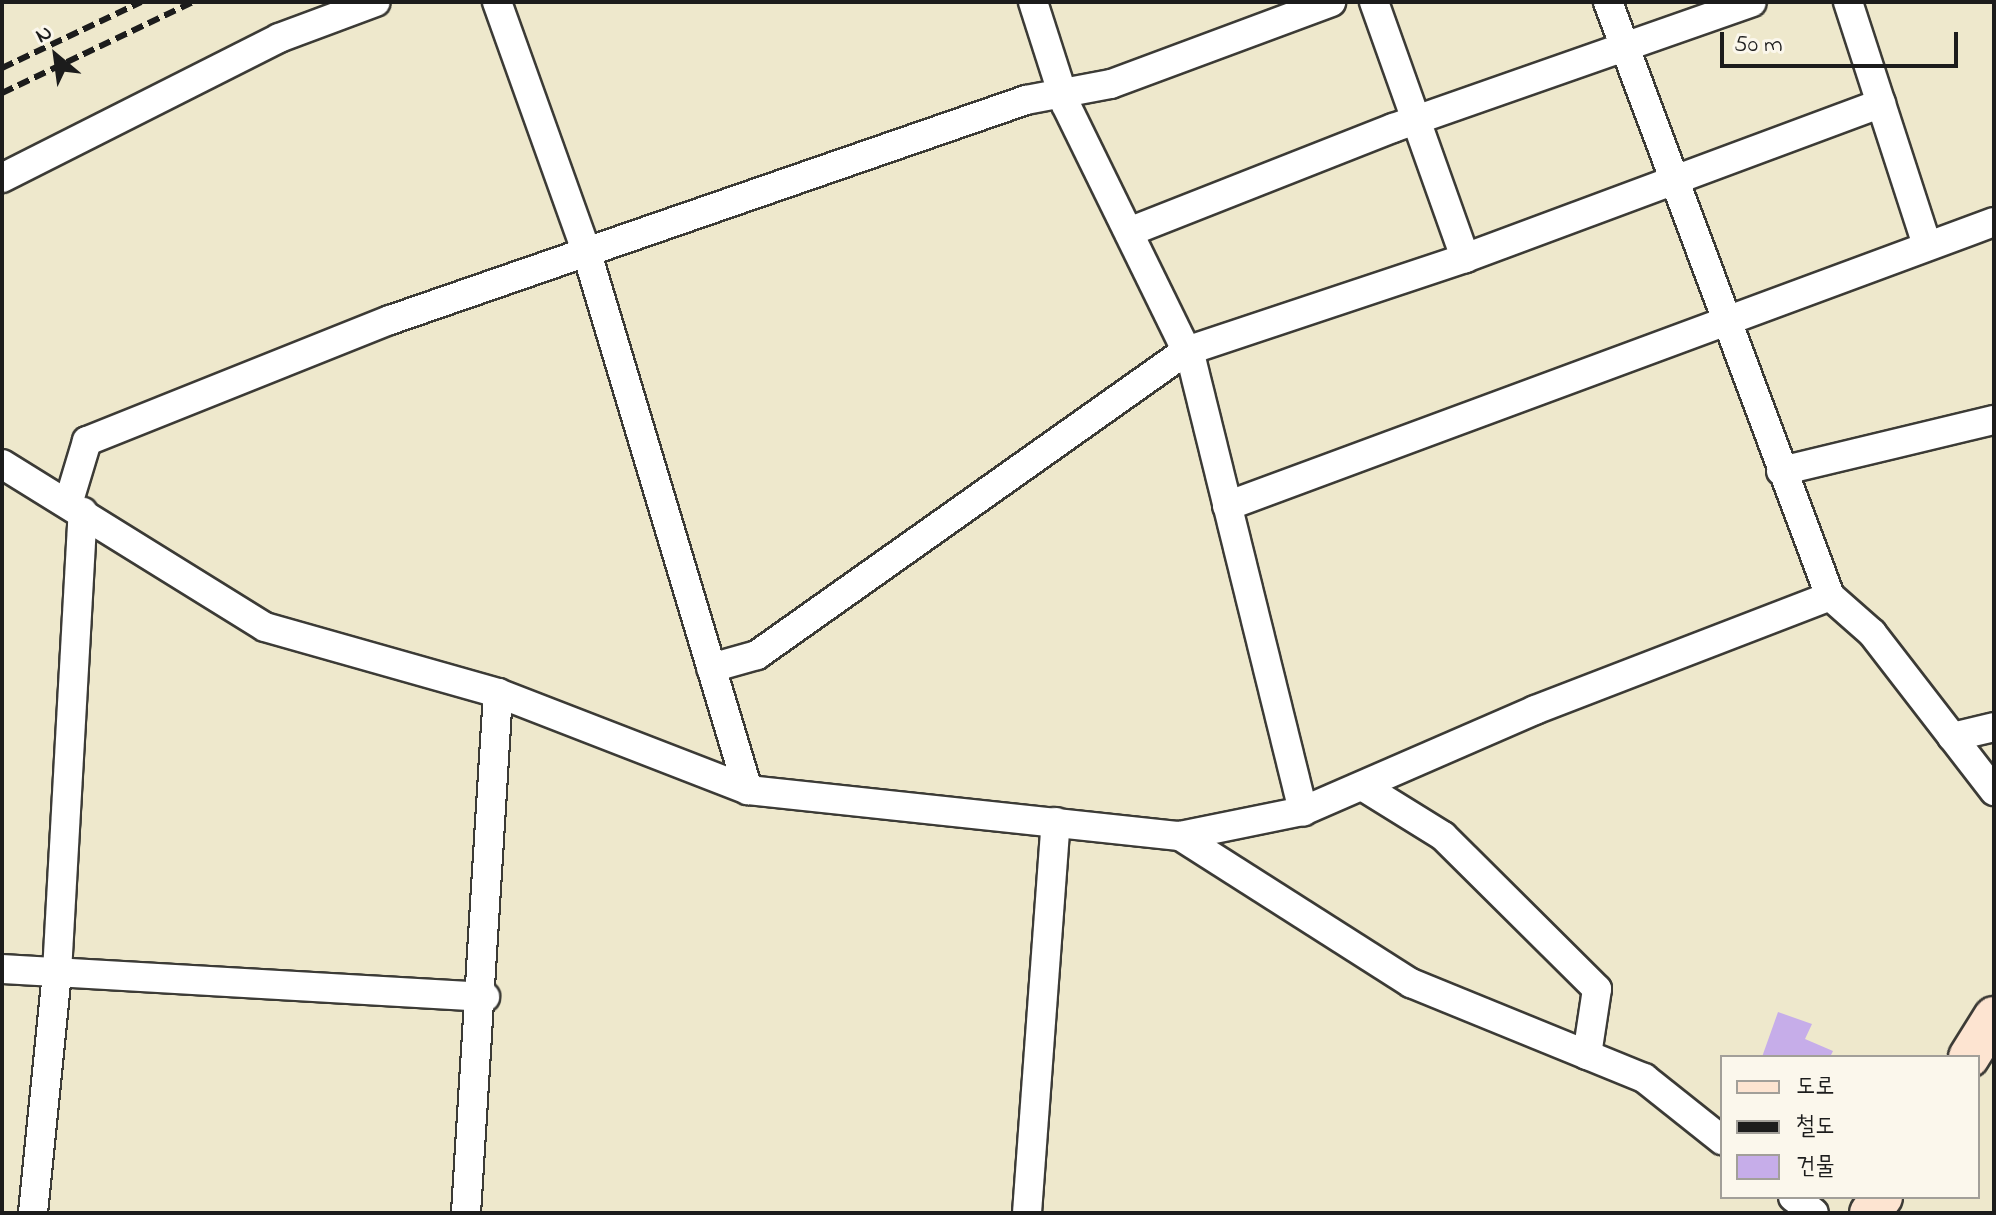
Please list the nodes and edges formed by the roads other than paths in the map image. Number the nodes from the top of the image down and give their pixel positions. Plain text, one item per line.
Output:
1 (376, 2) edge
2 (497, 2) edge
3 (1033, 2) edge
4 (1331, 2) edge
5 (1374, 2) edge
6 (1608, 2) edge
7 (1752, 2) edge
8 (1848, 2) edge
9 (1624, 47) junction
10 (1063, 93) junction
11 (1881, 103) junction
12 (1418, 120) junction
13 (2, 178) edge
14 (1672, 179) junction
15 (1994, 222) edge
16 (1129, 232) junction
17 (1926, 242) junction
18 (586, 250) junction
19 (1465, 258) junction
20 (1722, 319) junction
21 (1186, 351) junction
22 (1994, 420) edge
23 (2, 464) edge
24 (1781, 471) junction
25 (1227, 506) junction
26 (76, 508) junction
27 (1830, 596) junction
28 (711, 668) junction
29 (498, 693) junction
30 (1994, 727) edge
31 (1952, 737) junction
32 (1364, 787) junction
33 (748, 790) junction
34 (1994, 791) edge
35 (1303, 811) junction
36 (1056, 822) junction
37 (1180, 836) junction
38 (2, 969) edge
39 (57, 972) junction
40 (485, 997) junction
41 (1587, 1055) junction
42 (1720, 1138) edge
43 (1796, 1199) edge
44 (33, 1213) edge
45 (466, 1213) edge
46 (1027, 1213) edge
47 (1814, 1213) edge

1 - 13 street
2 - 18 street
3 - 10 street
4 - 10 street
5 - 12 street
6 - 9 street
7 - 9 street
8 - 11 street
9 - 12 street
9 - 14 street
10 - 16 street
10 - 18 street
11 - 14 street
11 - 17 street
12 - 16 street
12 - 19 street
14 - 19 street
14 - 20 street
15 - 17 street
16 - 21 street
17 - 20 street
18 - 26 street
18 - 28 street
19 - 21 street
20 - 24 street
20 - 25 street
21 - 25 street
21 - 28 street
22 - 24 street
23 - 26 street
24 - 27 street
25 - 35 street
26 - 29 street
26 - 39 street
27 - 31 street
27 - 32 street
28 - 33 street
29 - 33 street
29 - 40 street
30 - 31 street
31 - 34 street
32 - 35 street
32 - 41 street
33 - 36 street
35 - 37 street
36 - 37 street
36 - 46 street
37 - 41 street
38 - 39 street
39 - 40 street
39 - 44 street
40 - 45 street
41 - 42 street
43 - 47 street

